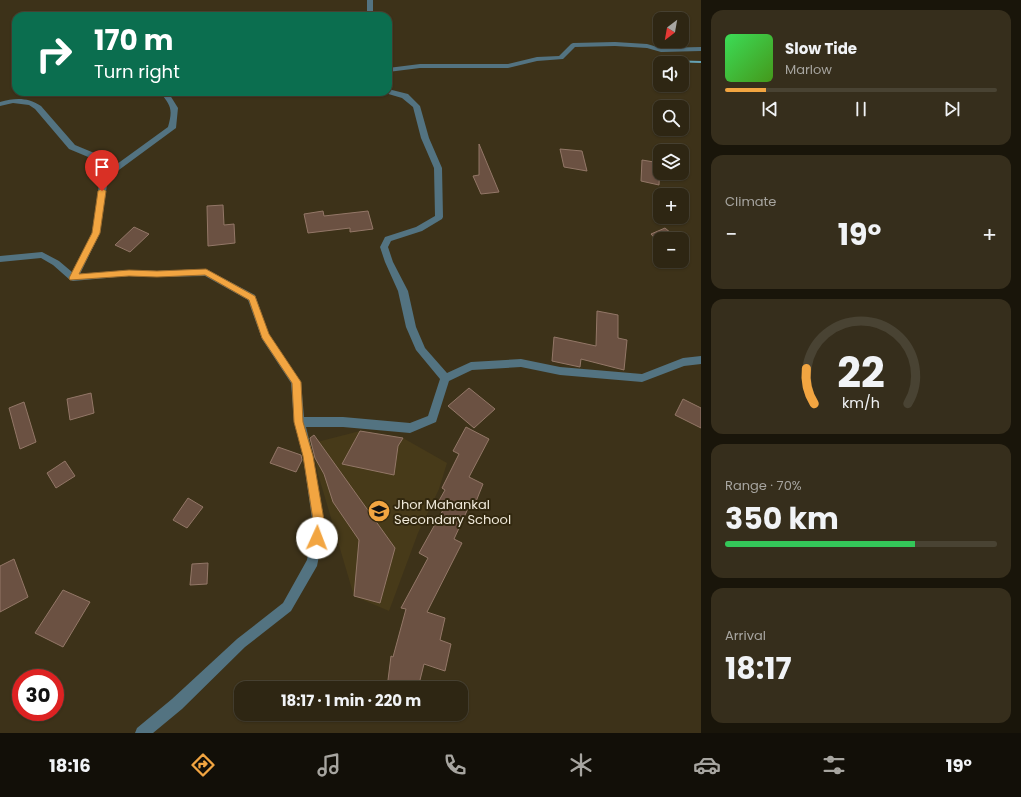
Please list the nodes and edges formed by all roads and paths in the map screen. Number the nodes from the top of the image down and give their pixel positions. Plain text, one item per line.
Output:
1 (370, 0) edge
2 (370, 12) edge
3 (701, 49) edge
4 (392, 70) edge
5 (392, 92) edge
6 (168, 96) edge
7 (0, 104) edge
8 (104, 176) junction
9 (0, 259) edge
10 (73, 278) junction
11 (701, 360) edge
12 (445, 378) junction
13 (299, 422) junction
14 (142, 733) edge

1 - 2 street
3 - 4 street
5 - 12 street
6 - 8 street
7 - 8 street
8 - 10 street
9 - 10 street
10 - 13 street
11 - 12 street
12 - 13 street
13 - 14 street

